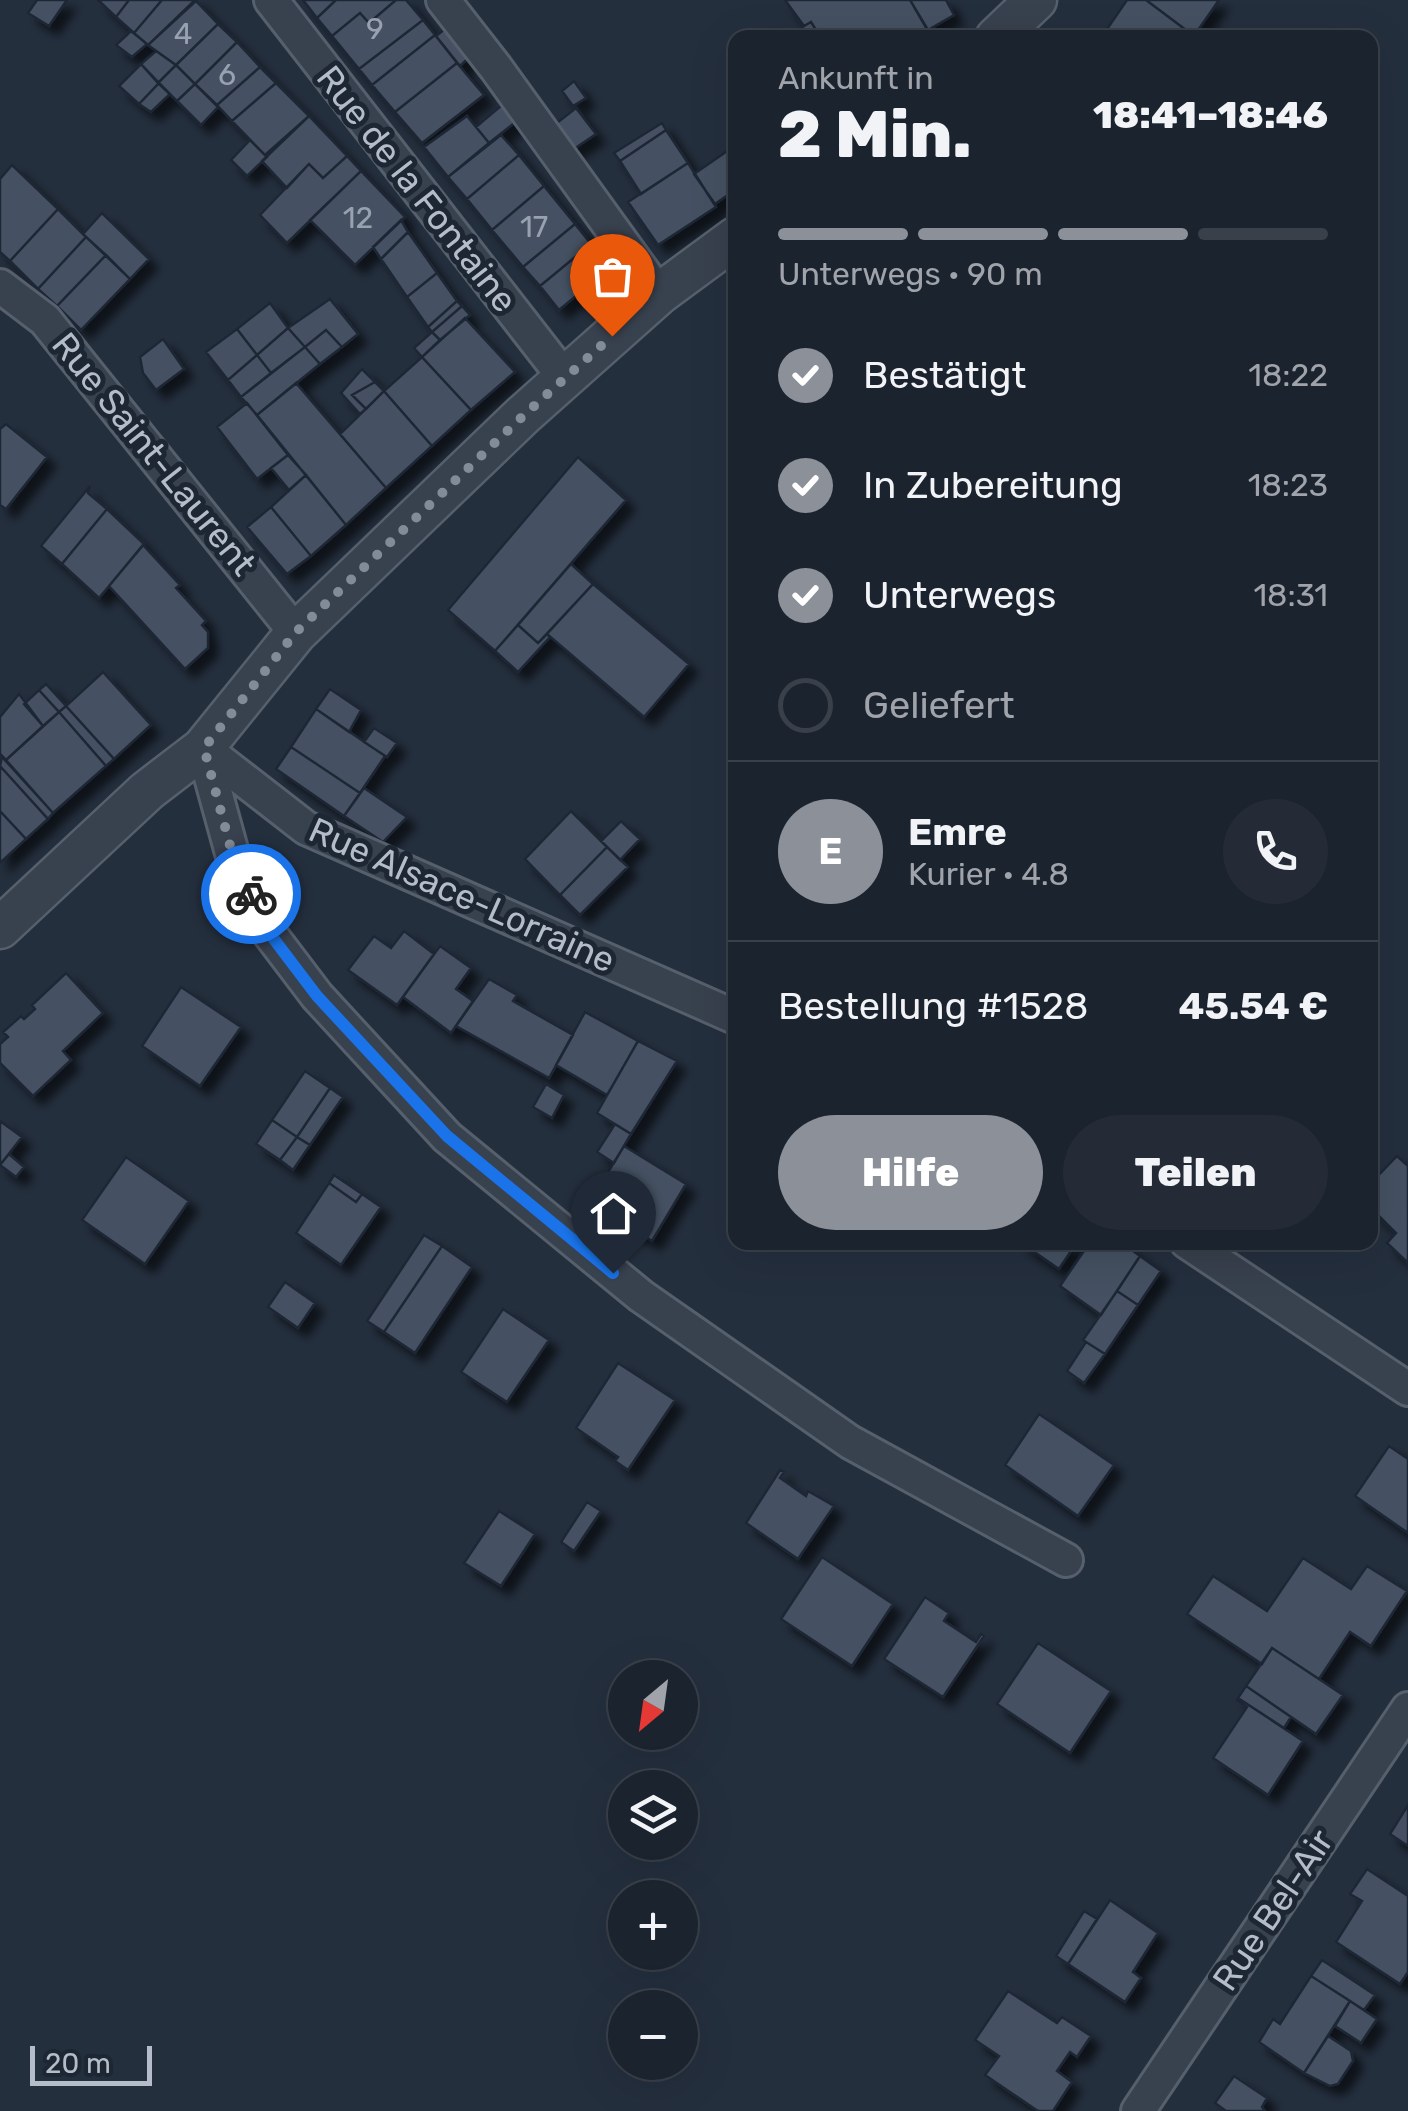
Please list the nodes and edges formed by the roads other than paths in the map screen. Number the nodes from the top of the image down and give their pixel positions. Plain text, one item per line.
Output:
1 (271, 0) edge
2 (443, 0) edge
3 (1036, 0) edge
4 (1004, 30) edge
5 (728, 243) edge
6 (0, 286) edge
7 (659, 294) junction
8 (564, 378) junction
9 (296, 632) junction
10 (204, 748) junction
11 (0, 928) edge
12 (728, 1014) edge
13 (1199, 1250) edge
14 (1408, 1389) edge
15 (1066, 1560) dead end
16 (1408, 1709) edge
17 (1138, 2111) edge

1 - 8 street, Rue de la Fontaine
2 - 7 street
3 - 4 street
5 - 7 street
6 - 9 street, Rue Saint-Laurent
7 - 8 street
8 - 9 street
9 - 10 street
10 - 11 street
10 - 12 street, Rue Alsace-Lorraine
10 - 15 street
13 - 14 street
16 - 17 street, Rue Bel-Air

